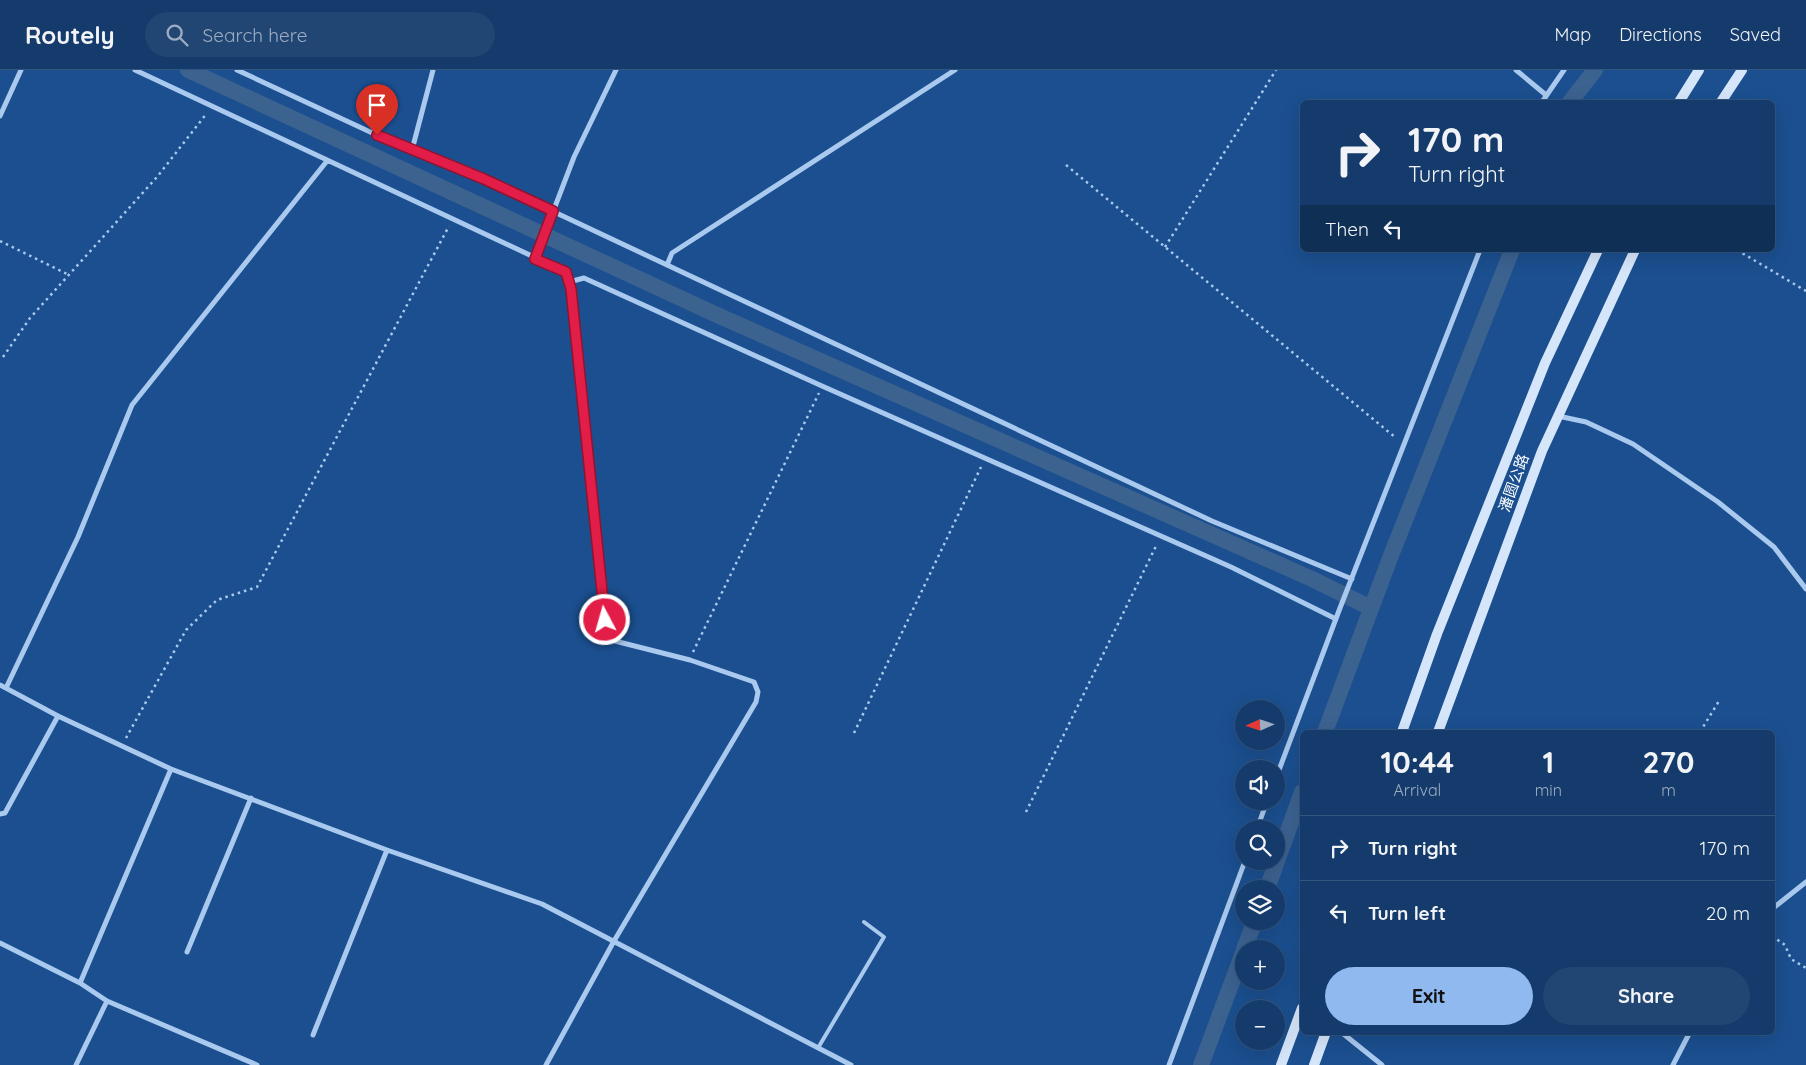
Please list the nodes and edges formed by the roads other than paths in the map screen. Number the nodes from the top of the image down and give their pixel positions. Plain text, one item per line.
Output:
1 (21, 70) edge
2 (135, 70) edge
3 (237, 70) edge
4 (433, 70) edge
5 (616, 70) edge
6 (955, 70) edge
7 (1516, 70) edge
8 (1564, 70) edge
9 (1699, 70) edge
10 (1742, 70) edge
11 (1546, 94) junction
12 (1543, 100) edge
13 (1680, 100) edge
14 (1722, 100) edge
15 (0, 116) edge
16 (412, 150) junction
17 (327, 161) junction
18 (553, 211) junction
19 (1479, 252) edge
20 (1597, 252) edge
21 (1633, 252) edge
22 (535, 259) junction
23 (667, 265) junction
24 (569, 282) junction
25 (1557, 416) junction
26 (1351, 582) junction
27 (1806, 588) edge
28 (1336, 618) junction
29 (0, 685) edge
30 (6, 688) junction
31 (58, 716) junction
32 (1403, 730) edge
33 (1439, 730) edge
34 (1283, 760) edge
35 (171, 769) junction
36 (251, 798) junction
37 (0, 814) edge
38 (387, 850) junction
39 (1242, 870) edge
40 (1806, 882) edge
41 (1775, 907) edge
42 (864, 922) dead end
43 (614, 941) junction
44 (0, 943) edge
45 (187, 952) dead end
46 (80, 983) junction
47 (107, 1001) junction
48 (1300, 1013) edge
49 (313, 1035) dead end
50 (1325, 1035) edge
51 (1345, 1035) edge
52 (1688, 1035) edge
53 (818, 1048) junction
54 (76, 1065) edge
55 (257, 1065) edge
56 (546, 1065) edge
57 (851, 1065) edge
58 (1169, 1065) edge
59 (1281, 1065) edge
60 (1314, 1065) edge
61 (1382, 1065) edge
62 (1673, 1065) edge

1 - 15 street
2 - 17 street
3 - 16 street
4 - 16 street
5 - 18 street
6 - 23 street
7 - 11 street
8 - 11 street
9 - 13 main road
10 - 14 main road
11 - 12 street
16 - 18 street
17 - 22 street
17 - 30 street
18 - 22 street
18 - 23 street
19 - 26 street
20 - 32 main road, 潘圆公路
21 - 25 main road, 潘圆公路
22 - 24 street
23 - 26 street
24 - 28 street
24 - 43 street
25 - 27 street
25 - 33 main road, 潘圆公路
26 - 28 street
28 - 34 street
29 - 30 street
30 - 31 street
31 - 35 street
31 - 37 street
35 - 36 street
35 - 46 street
36 - 38 street
36 - 45 street
38 - 43 street
38 - 49 street
39 - 58 street
40 - 41 street
42 - 53 lane
43 - 53 street
43 - 56 street
44 - 46 street
46 - 47 street
47 - 54 street
47 - 55 street
48 - 59 main road
50 - 60 main road
51 - 61 street
52 - 62 street
53 - 57 street

